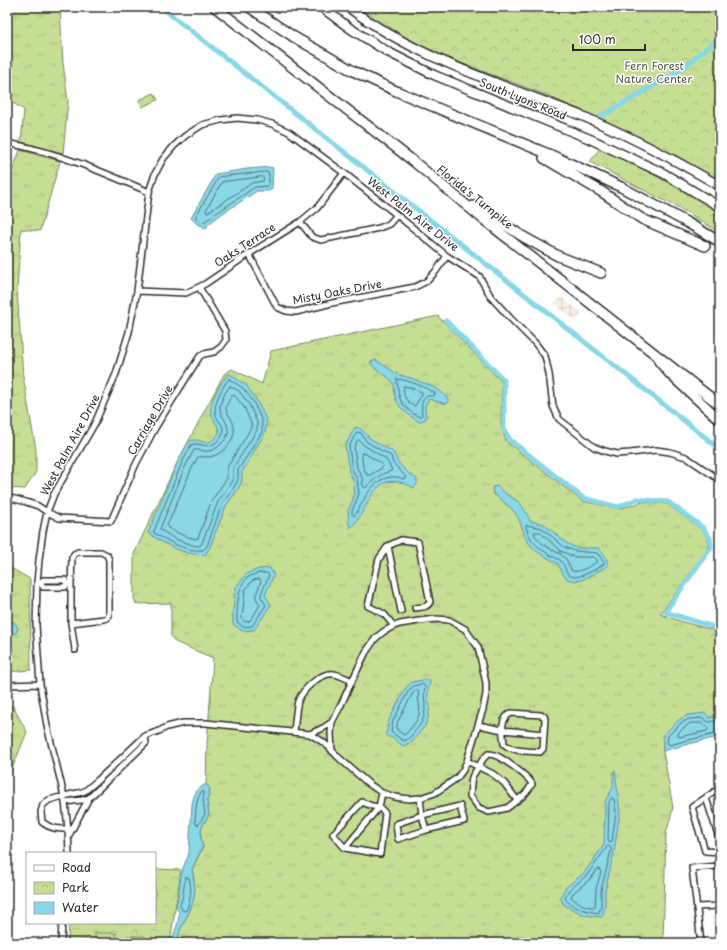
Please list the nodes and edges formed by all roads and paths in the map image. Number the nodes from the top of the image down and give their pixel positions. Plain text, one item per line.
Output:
1 (215, 7) edge
2 (249, 7) edge
3 (321, 7) edge
4 (348, 7) edge
5 (7, 144) edge
6 (528, 146) junction
7 (344, 173) junction
8 (720, 186) edge
9 (149, 192) junction
10 (456, 196) junction
11 (720, 207) edge
12 (397, 215) junction
13 (300, 222) junction
14 (720, 242) edge
15 (704, 246) dead end
16 (249, 254) junction
17 (446, 256) junction
18 (601, 273) dead end
19 (199, 287) junction
20 (138, 291) junction
21 (651, 351) junction
22 (720, 405) edge
23 (720, 420) edge
24 (720, 480) edge
25 (7, 498) edge
26 (47, 512) junction
27 (388, 546) junction
28 (39, 583) junction
29 (69, 584) junction
30 (415, 608) dead end
31 (401, 611) dead end
32 (71, 623) junction
33 (394, 626) junction
34 (75, 650) dead end
35 (352, 681) junction
36 (40, 684) junction
37 (7, 685) edge
38 (332, 722) junction
39 (478, 725) junction
40 (503, 730) junction
41 (294, 732) junction
42 (310, 734) junction
43 (544, 734) junction
44 (145, 736) junction
45 (332, 751) junction
46 (468, 761) junction
47 (479, 766) junction
48 (720, 788) edge
49 (382, 793) junction
50 (89, 798) junction
51 (420, 798) junction
52 (706, 798) junction
53 (64, 799) junction
54 (517, 800) junction
55 (378, 807) junction
56 (422, 815) junction
57 (68, 829) junction
58 (426, 830) junction
59 (69, 836) junction
60 (720, 841) edge
61 (345, 848) junction
62 (70, 852) edge
63 (720, 852) edge
64 (720, 866) edge
65 (697, 906) junction
66 (720, 906) edge
67 (62, 924) edge
68 (62, 943) edge
69 (701, 943) edge

1 - 10 highway, Florida's Turnpike
2 - 6 highway
3 - 11 main road, South Lyons Road
4 - 8 main road, South Lyons Road
5 - 9 street
6 - 14 highway
6 - 15 highway
7 - 9 street, West Palm Aire Drive
7 - 12 street, West Palm Aire Drive
7 - 13 street, Oaks Terrace
9 - 20 street, West Palm Aire Drive
10 - 18 highway
10 - 21 highway, Florida's Turnpike
12 - 13 street
12 - 17 street, West Palm Aire Drive
13 - 16 street, Oaks Terrace
16 - 17 street, Misty Oaks Drive
16 - 19 street, Oaks Terrace
17 - 24 street, West Palm Aire Drive
19 - 20 street, Oaks Terrace
19 - 26 street, Carriage Drive
20 - 26 street, West Palm Aire Drive
21 - 22 highway, Florida's Turnpike
21 - 23 highway
25 - 26 street
26 - 28 street, West Palm Aire Drive
27 - 30 street
27 - 31 street
27 - 33 street
28 - 29 street
28 - 36 street, West Palm Aire Drive
29 - 32 street
29 - 32 street
32 - 34 street
33 - 35 street
33 - 39 street
35 - 38 street
35 - 41 street
36 - 37 street
36 - 53 street, West Palm Aire Drive
38 - 42 street
38 - 45 street
39 - 40 street
39 - 46 street
40 - 43 street
40 - 43 street
40 - 43 street
41 - 42 street
41 - 44 street
42 - 45 street
44 - 50 street
44 - 53 street
45 - 49 street
46 - 47 street
46 - 51 street
47 - 54 street
47 - 54 street
47 - 54 street
48 - 52 street
49 - 51 street
49 - 55 street
50 - 53 street
50 - 59 street
51 - 56 street
52 - 60 street
52 - 63 street
53 - 57 street, West Palm Aire Drive
53 - 57 street
55 - 61 street
55 - 61 street
55 - 61 street
56 - 58 street
56 - 58 street
56 - 58 street
57 - 59 street, West Palm Aire Drive
59 - 62 street, West Palm Aire Drive
64 - 65 street
65 - 66 street
65 - 69 street
67 - 68 street

